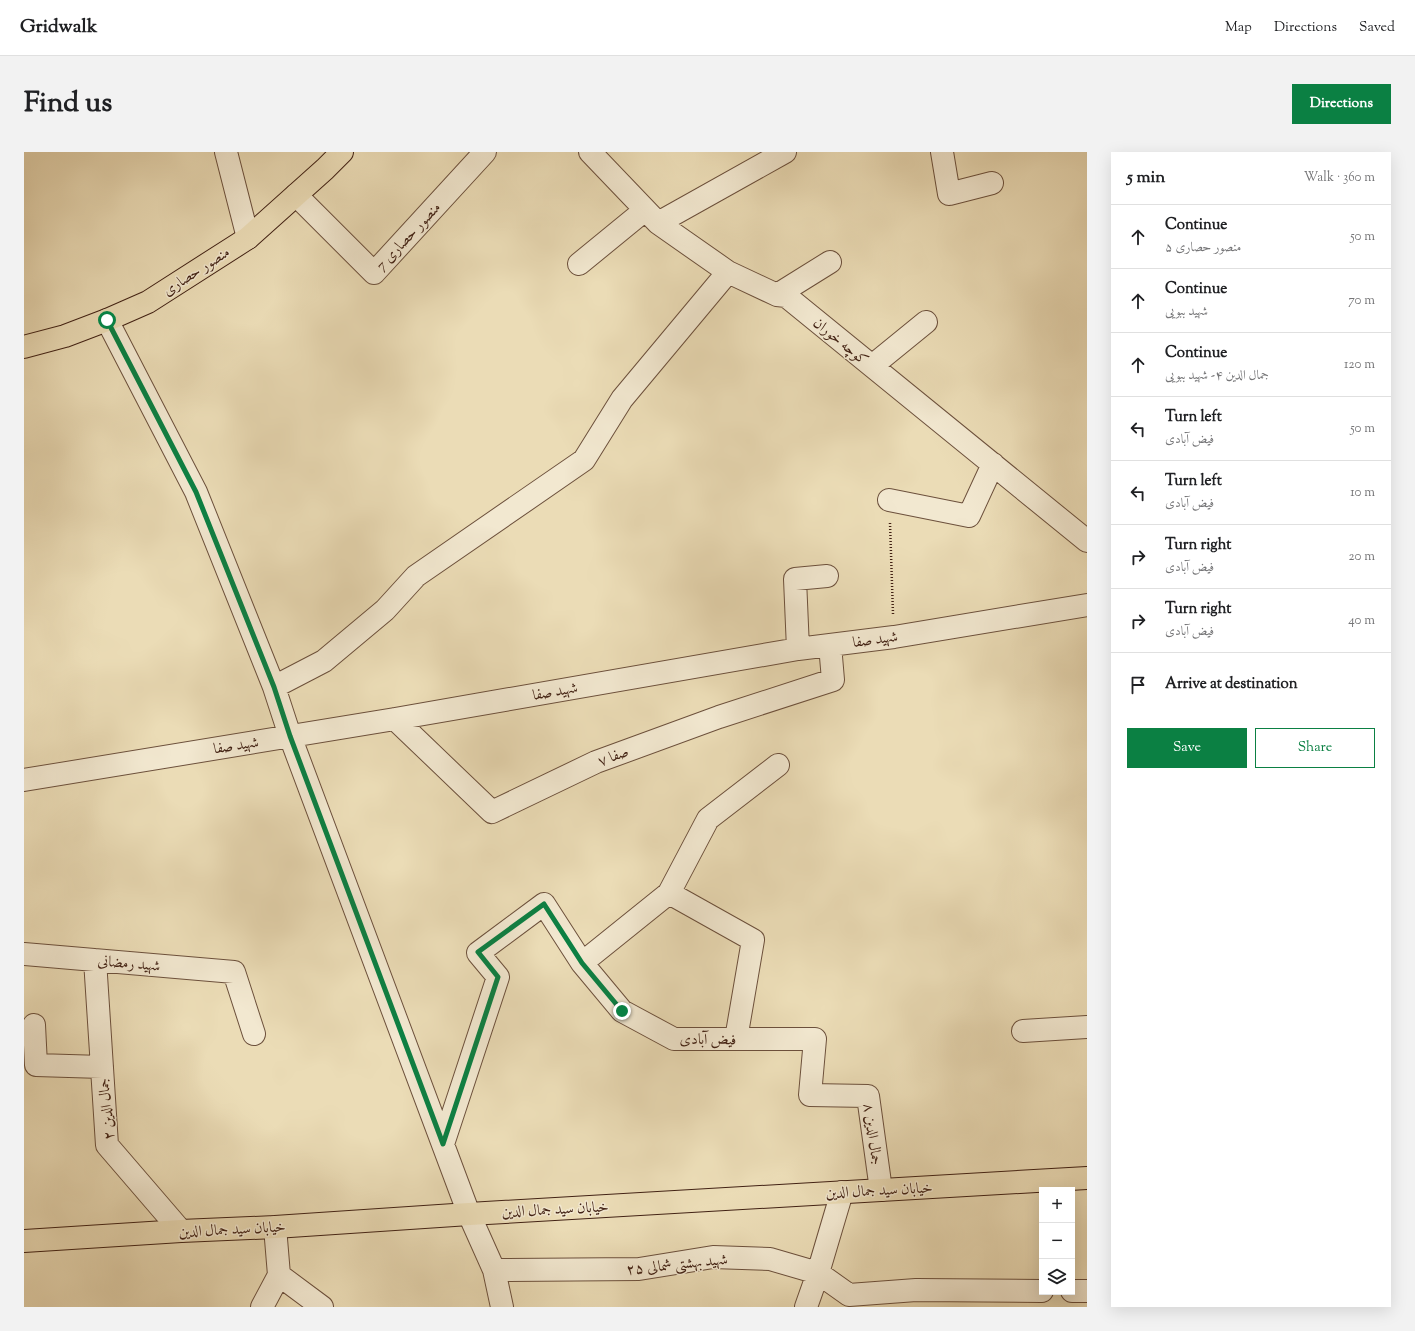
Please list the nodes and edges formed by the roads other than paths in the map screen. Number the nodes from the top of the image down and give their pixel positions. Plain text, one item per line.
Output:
1 (226, 152) edge
2 (342, 152) edge
3 (485, 152) edge
4 (590, 152) edge
5 (785, 152) edge
6 (942, 152) edge
7 (992, 183) dead end
8 (296, 195) junction
9 (652, 217) junction
10 (248, 238) junction
11 (830, 262) dead end
12 (579, 264) dead end
13 (728, 272) junction
14 (777, 295) junction
15 (107, 320) junction
16 (926, 322) dead end
17 (24, 347) edge
18 (872, 366) junction
19 (993, 464) junction
20 (889, 500) road end
21 (1087, 541) edge
22 (827, 576) dead end
23 (1087, 605) edge
24 (830, 645) junction
25 (798, 649) junction
26 (274, 687) junction
27 (395, 719) junction
28 (290, 736) junction
29 (778, 766) dead end
30 (24, 780) edge
31 (669, 893) junction
32 (24, 954) edge
33 (95, 960) junction
34 (582, 963) junction
35 (34, 1025) dead end
36 (1087, 1027) edge
37 (1023, 1031) dead end
38 (254, 1034) dead end
39 (736, 1039) junction
40 (815, 1039) joint
41 (102, 1067) junction
42 (443, 1144) junction
43 (1087, 1178) edge
44 (881, 1190) junction
45 (842, 1192) junction
46 (469, 1214) junction
47 (275, 1227) junction
48 (181, 1231) junction
49 (24, 1241) edge
50 (494, 1270) junction
51 (818, 1273) junction
52 (279, 1275) junction
53 (1039, 1291) edge
54 (1075, 1291) edge
55 (1087, 1291) edge
56 (262, 1307) edge
57 (322, 1307) edge
58 (502, 1307) edge
59 (806, 1307) edge

1 - 10 street
2 - 8 main road, منصور حصاری
3 - 8 street, منصور حصاری 7
4 - 9 street, کوچه خوران
5 - 9 street
6 - 7 street
8 - 10 main road, منصور حصاری
9 - 12 street
9 - 13 street, کوچه خوران
10 - 15 main road, منصور حصاری
11 - 14 street
13 - 14 street, کوچه خوران
13 - 26 street
14 - 18 street, کوچه خوران
15 - 17 main road, منصور حصاری
15 - 26 street
16 - 18 street
18 - 19 street, کوچه خوران
19 - 20 street
19 - 21 street, کوچه خوران
22 - 25 street
23 - 24 street, شهید صفا
24 - 25 street, شهید صفا
24 - 27 street, صفا ۷
25 - 27 street, شهید صفا
26 - 28 street
27 - 28 street, شهید صفا
28 - 30 street, شهید صفا
28 - 42 street
29 - 31 street
31 - 34 street
31 - 39 street
32 - 33 street, شهید رمضانی
33 - 38 street, شهید رمضانی
33 - 41 street, جمال الدین ۲
34 - 39 street, فیض آبادی
34 - 42 street, فیض آبادی
35 - 41 street
36 - 37 street
39 - 40 street, فیض آبادی
40 - 44 street, جمال الدین ۸
41 - 48 street, جمال الدین ۲
42 - 46 street
43 - 44 main road, خیابان سید جمال الدین
44 - 45 main road, خیابان سید جمال الدین
45 - 46 main road, خیابان سید جمال الدین
45 - 51 street
46 - 47 main road, خیابان سید جمال الدین
46 - 50 street
47 - 48 main road, خیابان سید جمال الدین
47 - 52 street
48 - 49 main road, خیابان سید جمال الدین
50 - 51 street, ۲۵ شهید بهشتی شمالی
50 - 58 street
51 - 53 street, ۲۵ شهید بهشتی شمالی
51 - 59 street
52 - 56 street
52 - 57 street
54 - 55 street

